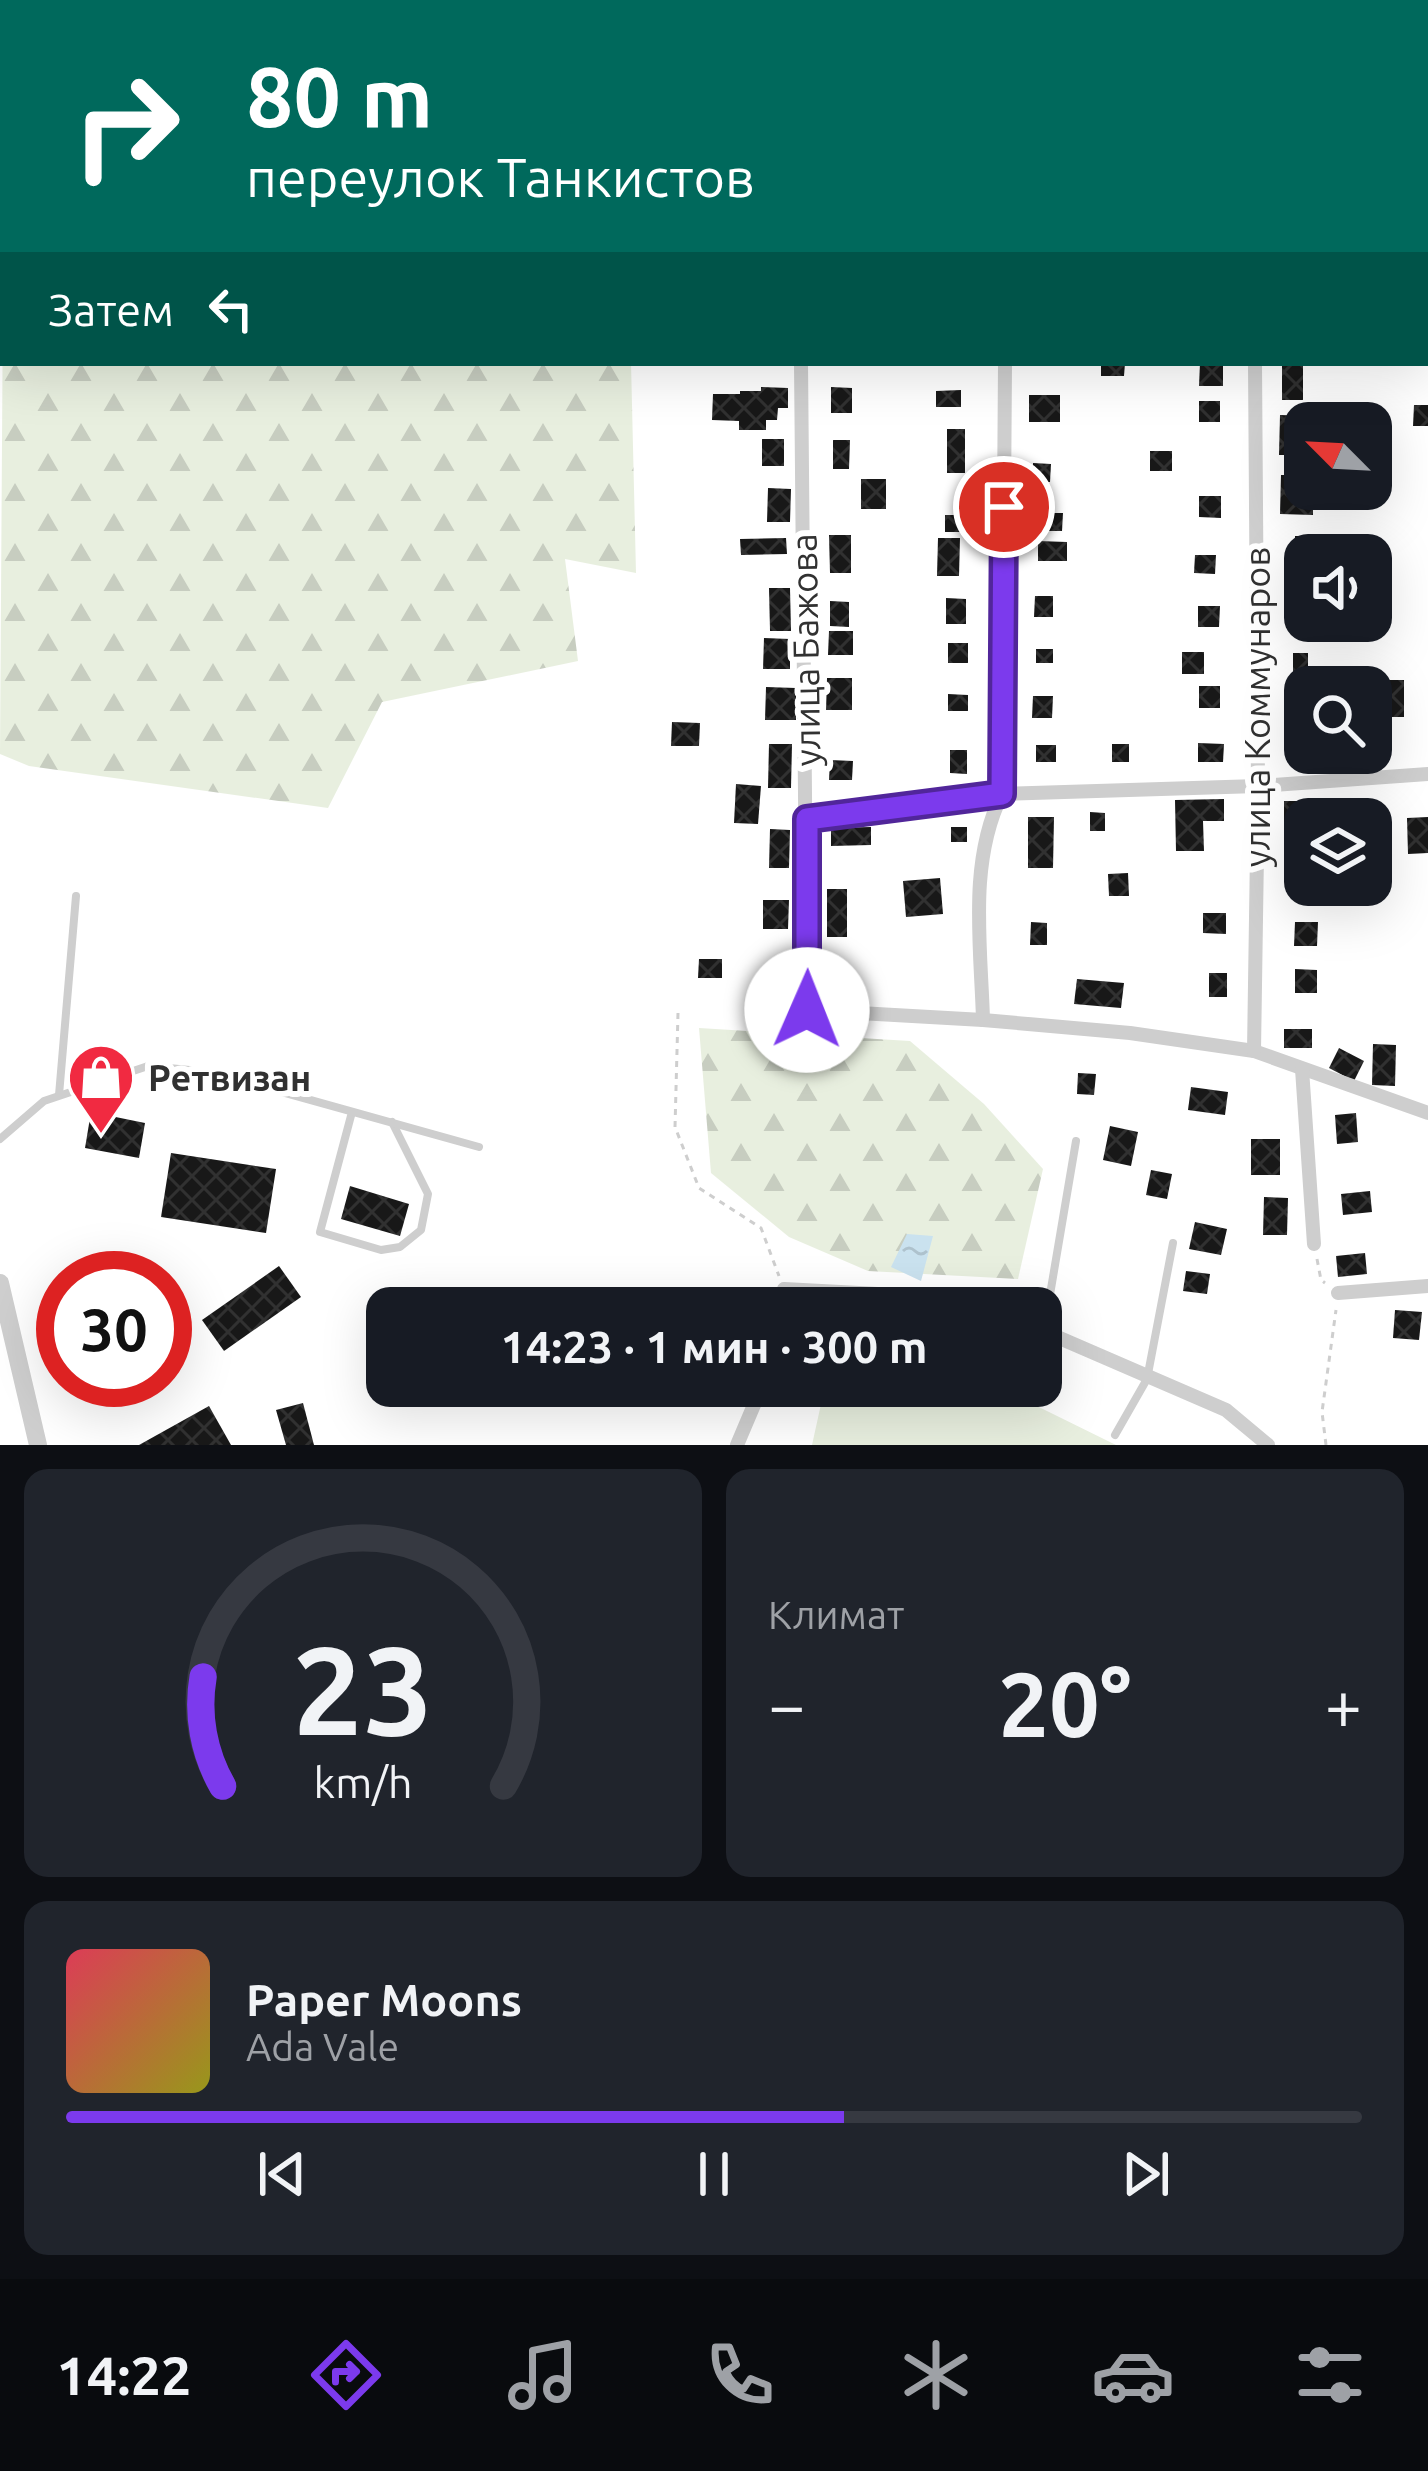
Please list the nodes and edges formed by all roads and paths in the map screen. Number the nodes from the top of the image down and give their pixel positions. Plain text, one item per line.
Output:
1 (801, 366) edge
2 (1005, 366) edge
3 (1255, 366) edge
4 (1428, 774) edge
5 (1258, 786) junction
6 (1002, 794) junction
7 (807, 819) junction
8 (76, 896) dead end
9 (753, 1007) dead end
10 (807, 1010) junction
11 (678, 1012) dead end
12 (983, 1020) junction
13 (1254, 1051) junction
14 (1302, 1069) junction
15 (59, 1095) junction
16 (352, 1112) junction
17 (1428, 1113) edge
18 (392, 1123) junction
19 (0, 1139) edge
20 (1076, 1141) dead end
21 (479, 1147) dead end
22 (1173, 1244) dead end
23 (1314, 1244) joint
24 (0, 1283) edge
25 (1428, 1286) edge
26 (783, 1287) edge
27 (1050, 1287) edge
28 (1338, 1293) junction
29 (1062, 1340) edge
30 (1148, 1379) junction
31 (752, 1407) edge
32 (1115, 1435) dead end
33 (38, 1445) edge
34 (737, 1445) edge
35 (1268, 1445) edge
36 (1326, 1445) edge

1 - 7 street, улица Бажова
2 - 6 street
3 - 5 street, улица Коммунаров
4 - 5 street
5 - 6 street
5 - 13 street, улица Коммунаров
6 - 7 street
6 - 12 street
7 - 10 street, улица Бажова
8 - 15 lane
9 - 10 street
10 - 12 street
11 - 26 path
12 - 13 street
13 - 14 street
14 - 17 street
14 - 23 street
15 - 16 lane
15 - 19 lane
16 - 18 lane
16 - 18 lane
18 - 21 lane
20 - 27 lane
22 - 30 lane
23 - 28 path
24 - 33 street
25 - 28 street
28 - 36 path
29 - 30 street
30 - 32 lane
30 - 35 street
31 - 34 street

